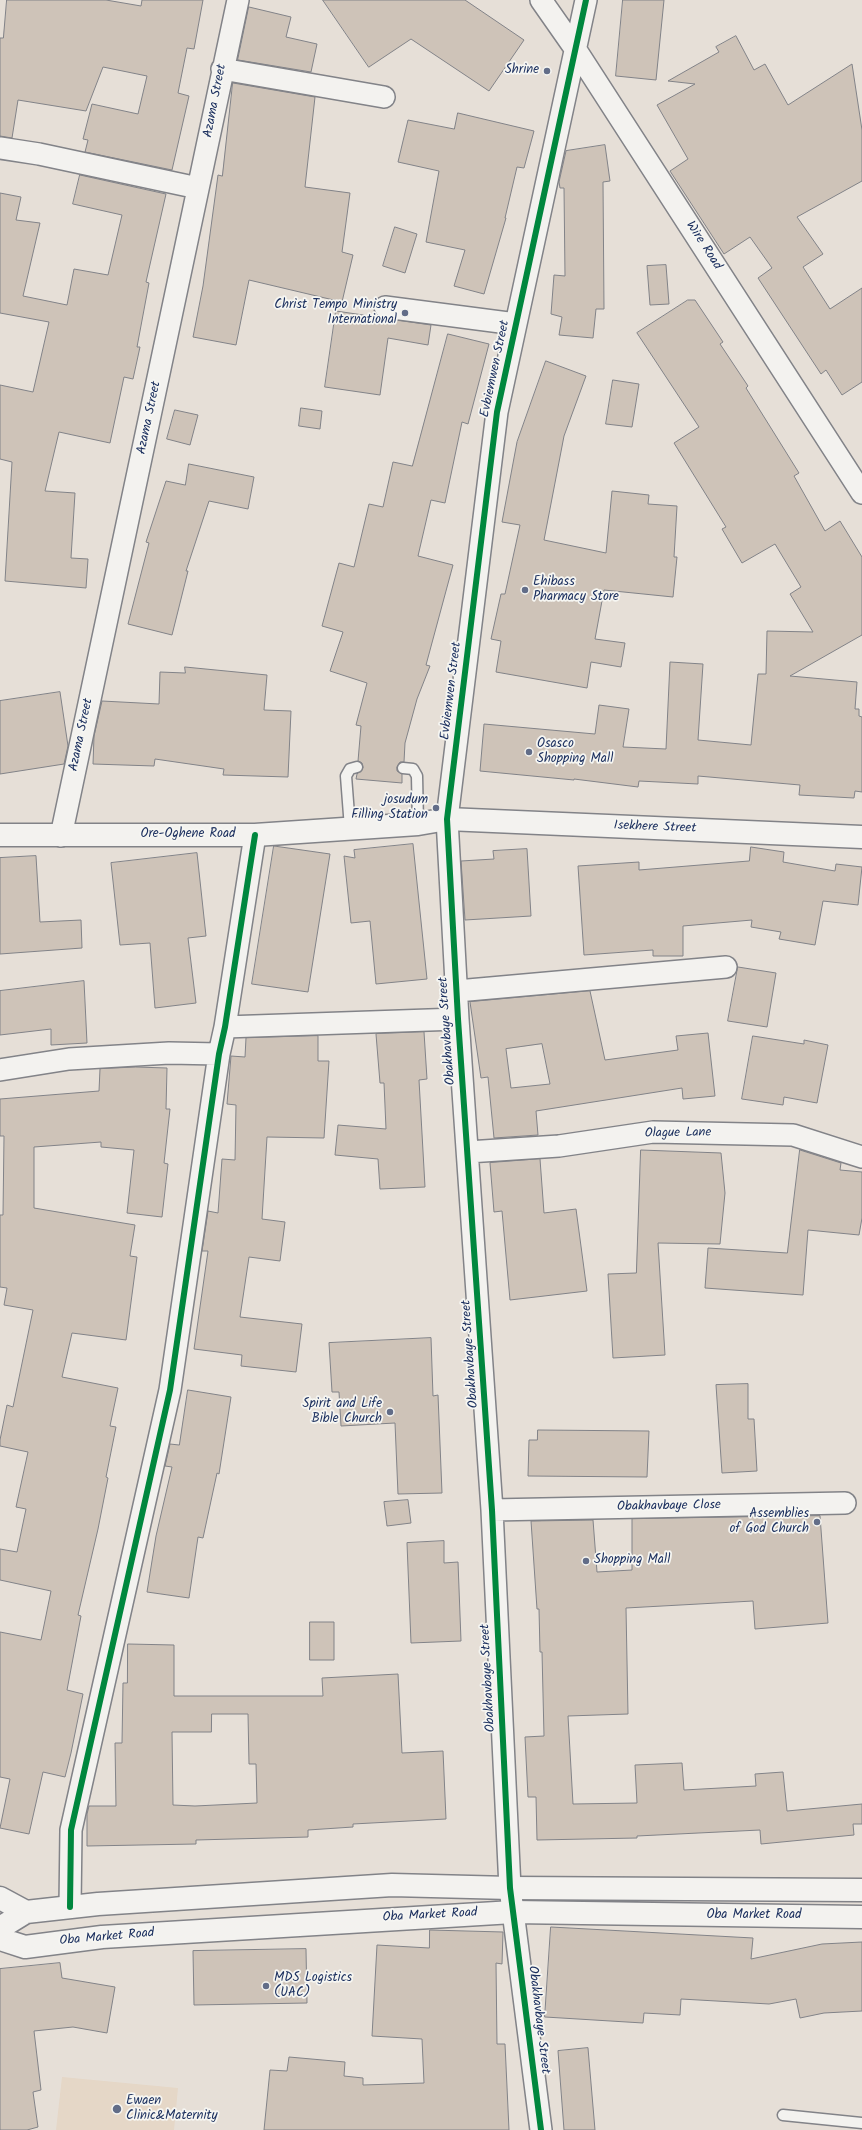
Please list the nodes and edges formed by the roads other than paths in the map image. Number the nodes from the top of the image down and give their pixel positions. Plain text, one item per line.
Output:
1 (238, 0) edge
2 (541, 0) edge
3 (586, 0) edge
4 (576, 50) junction
5 (222, 69) junction
6 (384, 97) dead end
7 (0, 148) edge
8 (198, 188) junction
9 (385, 307) dead end
10 (516, 324) junction
11 (862, 493) edge
12 (357, 767) dead end
13 (403, 768) dead end
14 (447, 819) junction
15 (418, 824) junction
16 (350, 828) junction
17 (0, 835) edge
18 (255, 835) junction
19 (61, 836) junction
20 (862, 837) edge
21 (726, 968) dead end
22 (456, 991) junction
23 (458, 1019) junction
24 (225, 1027) junction
25 (219, 1054) junction
26 (0, 1070) edge
27 (468, 1152) junction
28 (862, 1157) edge
29 (844, 1503) dead end
30 (492, 1510) junction
31 (510, 1888) junction
32 (862, 1890) edge
33 (0, 1898) edge
34 (70, 1907) junction
35 (26, 1912) junction
36 (513, 1912) junction
37 (862, 1917) edge
38 (0, 1928) edge
39 (0, 1939) edge
40 (783, 2115) dead end
41 (862, 2122) edge
42 (541, 2130) edge

1 - 5 street, Azama Street
2 - 4 street, Wire Road
3 - 4 street, Evbiemwen Street
4 - 10 street, Evbiemwen Street
4 - 11 street, Wire Road
5 - 6 street
5 - 8 street, Azama Street
7 - 8 street
8 - 19 street, Azama Street
9 - 10 street
10 - 14 street, Evbiemwen Street
12 - 16 lane
13 - 15 lane
14 - 15 main road, Ore-Oghene Road
14 - 20 main road, Isekhere Street
14 - 22 street, Obakhavbaye Street
15 - 16 main road, Ore-Oghene Road
16 - 18 main road, Ore-Oghene Road
17 - 19 main road, Ore-Oghene Road
18 - 19 main road, Ore-Oghene Road
18 - 24 street
21 - 22 street
22 - 23 street, Obakhavbaye Street
23 - 24 street
23 - 27 street, Obakhavbaye Street
24 - 25 street
25 - 26 street
25 - 34 street
27 - 28 street, Olague Lane
27 - 30 street, Obakhavbaye Street
29 - 30 street, Obakhavbaye Close
30 - 31 street, Obakhavbaye Street
31 - 32 main road, Oba Market Road
31 - 34 main road, Oba Market Road
31 - 36 street, Obakhavbaye Street
33 - 35 main road
34 - 35 main road, Oba Market Road
35 - 38 main road
36 - 37 main road, Oba Market Road
36 - 39 main road, Oba Market Road
36 - 42 street, Obakhavbaye Street
40 - 41 lane

